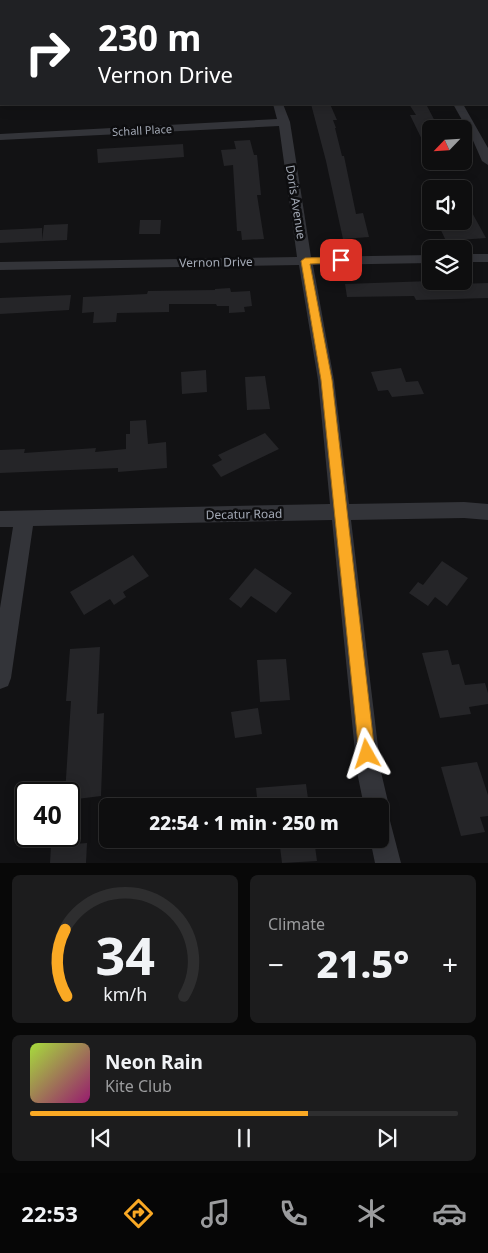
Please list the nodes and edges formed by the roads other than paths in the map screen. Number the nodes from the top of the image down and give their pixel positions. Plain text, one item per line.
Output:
1 (278, 105) edge
2 (459, 105) edge
3 (284, 122) junction
4 (0, 137) edge
5 (488, 161) edge
6 (472, 258) edge
7 (488, 258) edge
8 (422, 259) edge
9 (305, 261) junction
10 (0, 266) edge
11 (341, 512) junction
12 (488, 512) edge
13 (0, 519) edge
14 (24, 519) junction
15 (0, 678) edge
16 (374, 798) edge
17 (385, 848) edge
18 (388, 863) edge

1 - 3 street, Doris Avenue
2 - 5 street
3 - 4 street, Schall Place
3 - 9 street, Doris Avenue
6 - 7 street
8 - 9 street, Vernon Drive
9 - 10 street, Vernon Drive
9 - 11 street, Doris Avenue
11 - 12 street, Decatur Road
11 - 14 street, Decatur Road
11 - 16 street, Doris Avenue
13 - 14 street, Decatur Road
14 - 15 street
17 - 18 street

